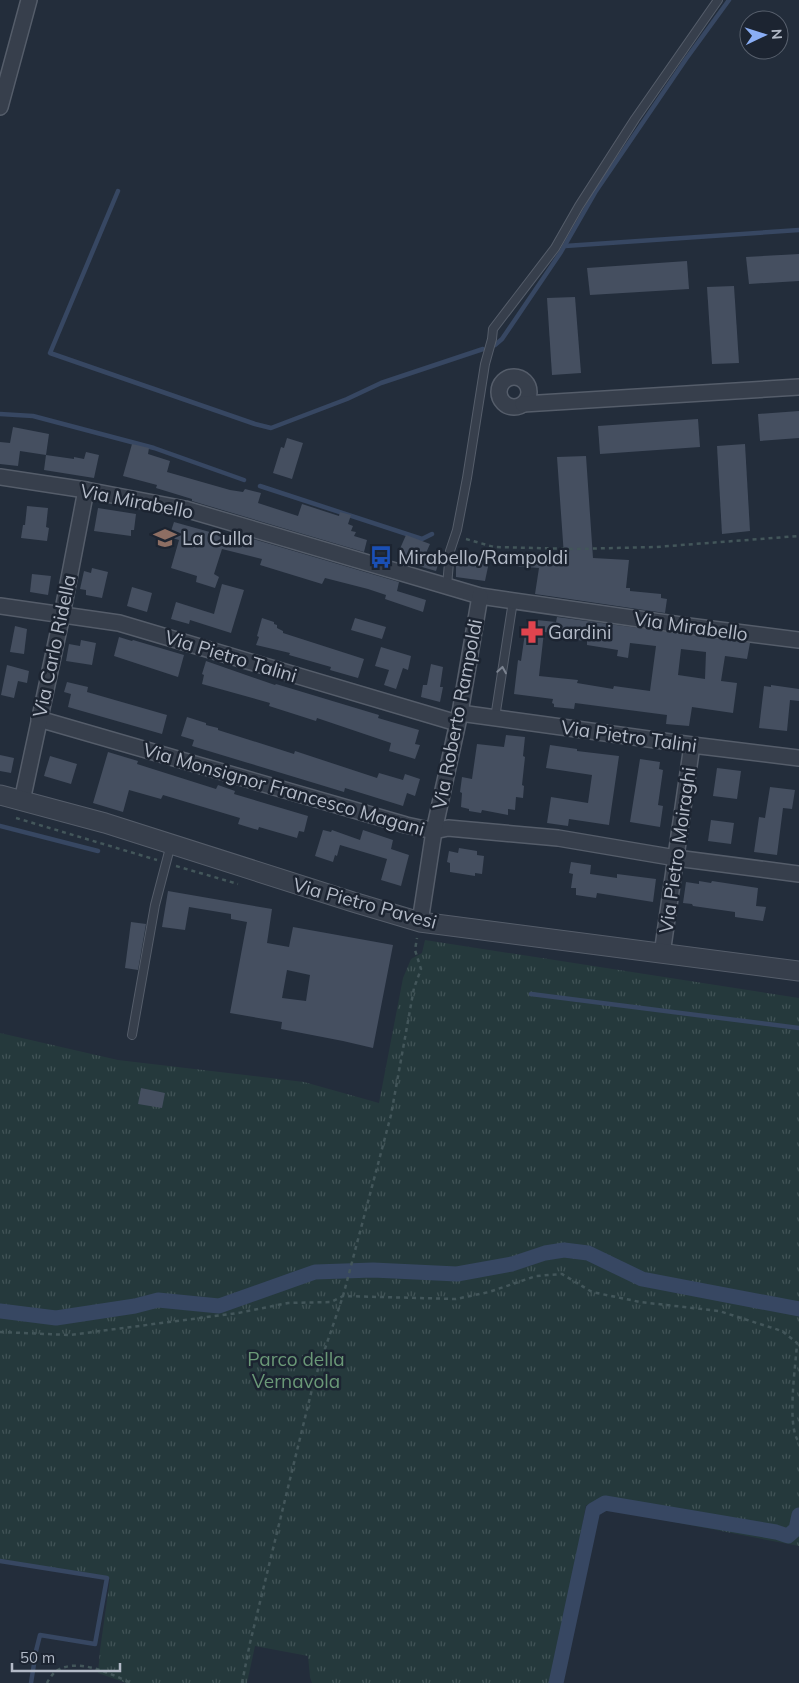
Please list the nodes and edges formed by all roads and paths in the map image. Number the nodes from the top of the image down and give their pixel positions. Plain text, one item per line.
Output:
1 (29, 0) edge
2 (718, 0) edge
3 (0, 107) edge
4 (799, 387) edge
5 (523, 404) dead end
6 (0, 477) edge
7 (86, 490) junction
8 (455, 535) junction
9 (799, 536) edge
10 (447, 586) junction
11 (480, 596) junction
12 (513, 601) junction
13 (0, 606) edge
14 (62, 615) junction
15 (799, 640) edge
16 (458, 718) junction
17 (495, 718) junction
18 (39, 719) junction
19 (692, 746) junction
20 (799, 758) edge
21 (0, 795) edge
22 (22, 801) junction
23 (434, 831) junction
24 (171, 844) junction
25 (676, 858) junction
26 (799, 874) edge
27 (420, 922) junction
28 (662, 954) junction
29 (799, 971) edge
30 (132, 1035) dead end
31 (343, 1296) junction
32 (0, 1332) edge
33 (799, 1442) edge
34 (46, 1683) edge
35 (131, 1683) edge
36 (242, 1683) edge

1 - 3 street
2 - 8 lane
4 - 5 street
6 - 7 street, Via Mirabello
7 - 10 street, Via Mirabello
7 - 14 street, Via Carlo Ridella
8 - 9 path
8 - 10 lane
10 - 11 street, Via Mirabello
11 - 12 street, Via Mirabello
11 - 16 street, Via Roberto Rampoldi
12 - 15 street, Via Mirabello
17 -> 12 lane
13 - 14 street, Via Pietro Talini
14 - 16 street, Via Pietro Talini
14 - 18 street, Via Carlo Ridella
16 - 17 street, Via Pietro Talini
16 - 23 street, Via Roberto Rampoldi
17 - 19 street, Via Pietro Talini
18 - 22 street, Via Carlo Ridella
18 - 23 street, Via Monsignor Francesco Magani
19 - 20 street, Via Pietro Talini
19 - 25 street, Via Pietro Moiraghi
21 - 22 street, Via Pietro Pavesi
22 - 24 street, Via Pietro Pavesi
23 - 25 street, Via Monsignor Francesco Magani
23 - 27 street, Via Roberto Rampoldi
24 - 27 street, Via Pietro Pavesi
24 - 30 lane
25 - 26 street, Via Monsignor Francesco Magani
25 - 28 street, Via Pietro Moiraghi
27 - 28 street, Via Pietro Pavesi
27 - 31 path
28 - 29 street, Via Pietro Pavesi
31 - 32 path
31 - 33 path
31 - 36 path
34 - 35 path

